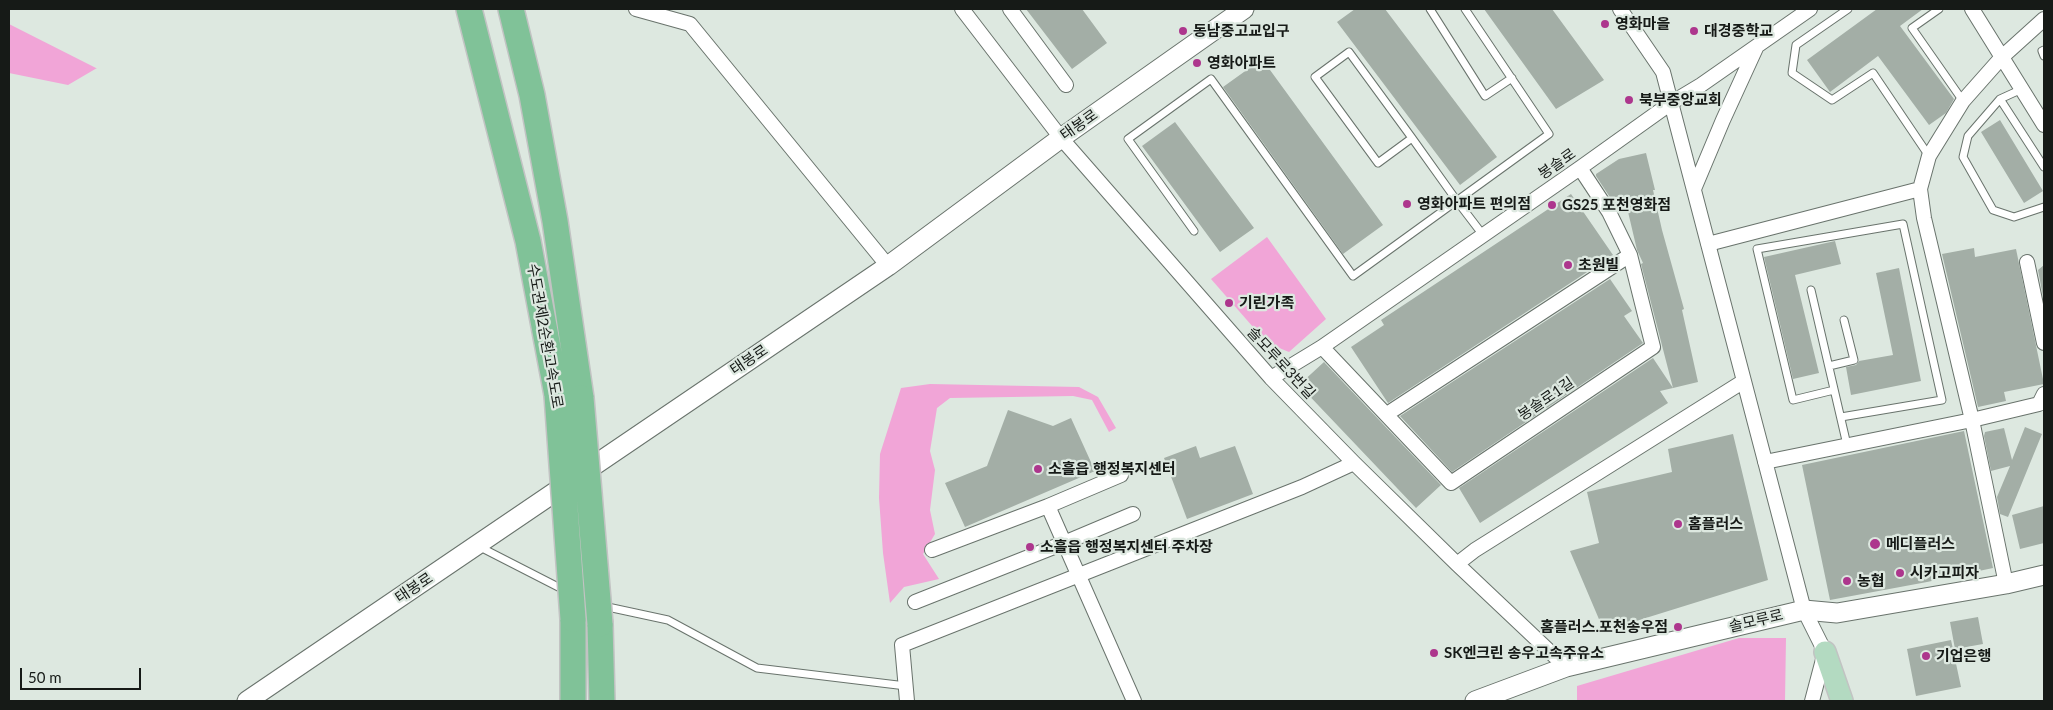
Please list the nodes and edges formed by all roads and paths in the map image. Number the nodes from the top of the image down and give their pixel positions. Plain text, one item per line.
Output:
1 (469, 9) edge
2 (511, 9) edge
3 (636, 9) edge
4 (962, 9) edge
5 (1010, 9) edge
6 (1244, 9) edge
7 (1430, 9) edge
8 (1465, 9) edge
9 (1620, 9) edge
10 (1810, 9) edge
11 (1848, 9) edge
12 (1939, 9) edge
13 (1972, 9) edge
14 (2044, 19) edge
15 (1757, 46) junction
16 (2044, 50) edge
17 (2044, 56) edge
18 (2002, 57) junction
19 (1512, 78) junction
20 (1066, 86) dead end
21 (2022, 89) junction
22 (2000, 99) junction
23 (1963, 101) junction
24 (1671, 102) junction
25 (2044, 124) edge
26 (1061, 138) junction
27 (1412, 138) junction
28 (1929, 156) junction
29 (2044, 167) edge
30 (1580, 168) junction
31 (1694, 189) junction
32 (1920, 189) junction
33 (1457, 202) junction
34 (2044, 206) edge
35 (1194, 231) dead end
36 (1482, 235) junction
37 (1708, 244) junction
38 (1630, 255) junction
39 (2027, 262) dead end
40 (888, 266) junction
41 (1810, 290) dead end
42 (1844, 320) dead end
43 (2044, 343) edge
44 (1322, 346) junction
45 (1828, 366) junction
46 (1271, 378) junction
47 (1744, 381) junction
48 (1834, 390) junction
49 (2044, 394) edge
50 (1387, 414) junction
51 (1841, 417) junction
52 (1972, 420) junction
53 (1847, 445) junction
54 (1765, 462) junction
55 (1354, 463) junction
56 (1121, 475) dead end
57 (1048, 506) junction
58 (1133, 514) dead end
59 (1064, 544) junction
60 (477, 545) junction
61 (932, 550) dead end
62 (1456, 564) junction
63 (2044, 574) edge
64 (1078, 577) junction
65 (2006, 584) junction
66 (915, 602) dead end
67 (1804, 610) junction
68 (586, 611) junction
69 (1825, 652) junction
70 (1566, 666) junction
71 (906, 686) junction
72 (247, 701) edge
73 (572, 701) edge
74 (602, 701) edge
75 (907, 701) edge
76 (1134, 701) edge
77 (1475, 701) edge
78 (1812, 701) edge
79 (1842, 701) edge

1 - 68 highway, 수도권제2순환고속도로, bridge
2 - 68 highway, 수도권제2순환고속도로, bridge
3 - 40 street
4 - 26 street, 솔모루로3번길
5 - 20 street
6 - 26 main road, 태봉로
7 - 19 lane
8 - 19 lane
9 - 24 street
10 - 15 street, 봉솔로
11 - 28 lane
12 - 23 lane
13 - 18 street
14 - 18 street
15 - 24 street, 봉솔로
15 - 31 street
16 - 17 lane
18 - 21 street
18 - 23 street
19 - 33 lane
21 - 22 lane
21 - 25 street
22 - 29 lane
22 - 34 lane
23 - 28 street
24 - 30 street, 봉솔로
24 - 31 street
26 - 40 main road, 태봉로
26 - 46 street, 솔모루로3번길
27 - 27 lane
27 - 33 lane
28 - 32 street
30 - 36 street, 봉솔로
30 - 38 street, 봉솔로1길
31 - 37 street
32 - 37 street
32 - 52 street
33 - 35 lane
33 - 36 lane
36 - 44 street, 봉솔로
37 - 47 street
38 - 50 street
38 - 50 street, 봉솔로1길
39 - 43 street
40 - 60 main road, 태봉로
41 - 45 lane
42 - 45 lane
44 - 46 street, 봉솔로
44 - 50 street, 봉솔로1길
45 - 48 lane
46 - 55 street, 솔모루로3번길
47 - 54 street
47 - 62 street
48 - 51 lane
48 - 51 lane
49 - 52 street
51 - 53 lane
52 - 53 street
52 - 65 street
53 - 54 street
54 - 67 street
55 - 62 street, 솔모루로3번길
55 - 64 street
56 - 57 street
57 - 59 street
57 - 61 street
58 - 59 street
59 - 64 street
59 - 66 street
60 - 68 lane
60 - 72 main road, 태봉로
62 - 70 street, 솔모루로3번길
63 - 65 main road, 솔모루로
64 - 71 street
64 - 76 street
65 - 67 main road, 솔모루로
67 - 69 street
67 - 70 main road, 솔모루로
68 - 71 lane
68 - 73 highway, 수도권제2순환고속도로
68 - 74 highway, 수도권제2순환고속도로
69 - 78 street
69 - 79 main road
70 - 77 main road, 솔모루로
71 - 75 street

